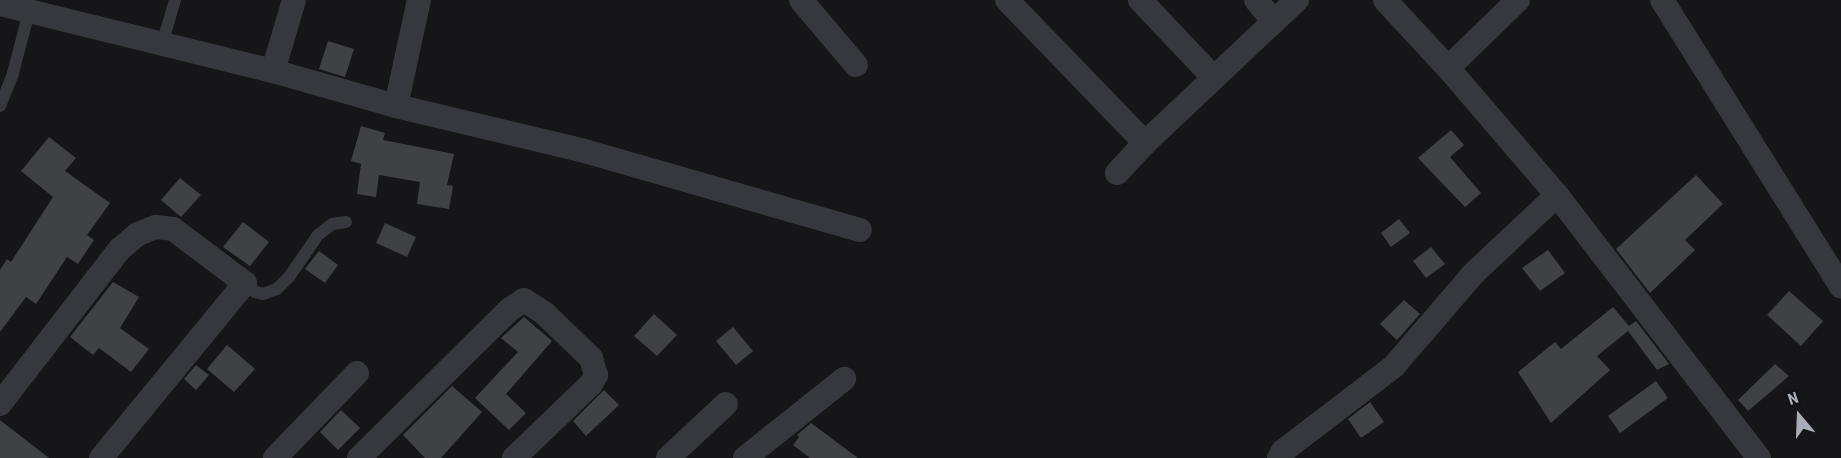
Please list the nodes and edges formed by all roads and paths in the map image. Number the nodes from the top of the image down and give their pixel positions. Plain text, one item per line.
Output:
1 (175, 0) edge
2 (294, 0) edge
3 (419, 0) edge
4 (801, 0) edge
5 (1007, 0) edge
6 (1140, 0) edge
7 (1256, 0) edge
8 (1297, 0) edge
9 (1385, 0) edge
10 (1518, 0) edge
11 (1662, 0) edge
12 (0, 4) edge
13 (29, 12) junction
14 (1273, 20) junction
15 (162, 44) junction
16 (856, 64) dead end
17 (1448, 68) junction
18 (273, 71) junction
19 (1213, 77) junction
20 (0, 106) edge
21 (396, 106) junction
22 (1145, 142) junction
23 (1117, 173) dead end
24 (1557, 195) junction
25 (346, 222) dead end
26 (860, 230) dead end
27 (245, 283) junction
28 (1841, 287) edge
29 (357, 373) dead end
30 (844, 379) dead end
31 (0, 404) edge
32 (726, 404) dead end
33 (101, 458) edge
34 (275, 458) edge
35 (359, 458) edge
36 (514, 458) edge
37 (668, 458) edge
38 (745, 458) edge
39 (1279, 458) edge
40 (1759, 458) edge

1 - 15 lane
2 - 18 street
3 - 21 street
4 - 16 street
5 - 22 street
6 - 19 street
7 - 14 street
8 - 14 street
9 - 17 street
10 - 17 street
11 - 28 street
12 - 13 street
13 - 15 street
13 - 20 lane
14 - 19 street
15 - 18 street
17 - 24 street
18 - 21 street
19 - 22 street
21 - 26 street
22 - 23 street
24 - 39 street
24 - 40 street
25 - 27 lane
27 - 31 street
27 - 33 street
29 - 34 street
30 - 38 street
32 - 37 street
35 - 36 street

